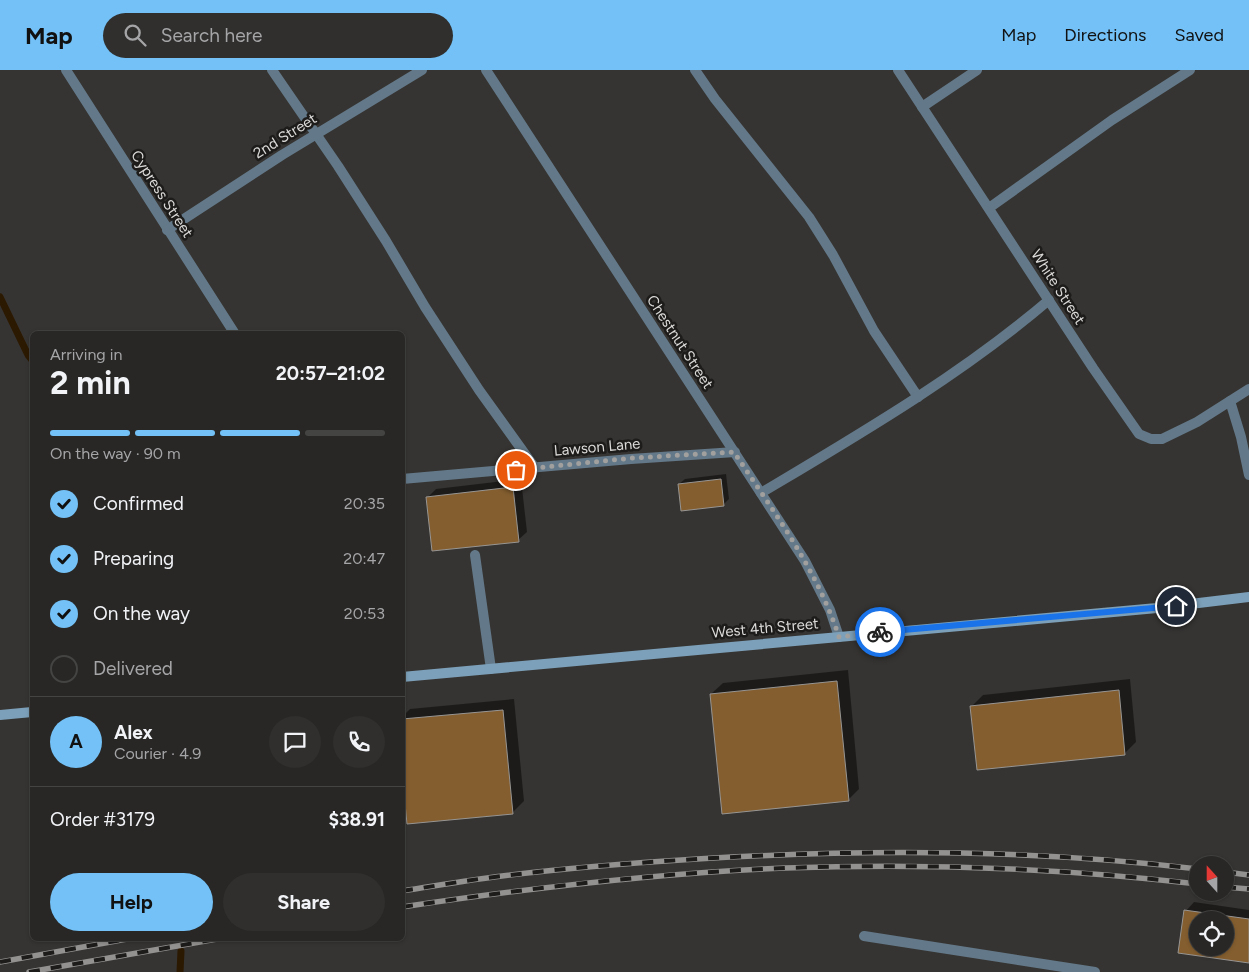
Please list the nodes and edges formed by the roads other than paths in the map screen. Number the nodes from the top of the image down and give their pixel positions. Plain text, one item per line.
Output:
1 (66, 70) edge
2 (272, 70) edge
3 (422, 70) edge
4 (486, 70) edge
5 (695, 70) edge
6 (898, 70) edge
7 (977, 70) edge
8 (1190, 70) edge
9 (922, 107) junction
10 (316, 135) junction
11 (989, 208) junction
12 (167, 230) junction
13 (1049, 300) junction
14 (233, 331) edge
15 (1249, 389) edge
16 (918, 396) junction
17 (1230, 401) junction
18 (734, 452) junction
19 (535, 468) junction
20 (1249, 475) edge
21 (405, 480) edge
22 (761, 493) junction
23 (475, 555) dead end
24 (1249, 597) edge
25 (839, 637) junction
26 (491, 669) junction
27 (405, 676) edge
28 (30, 712) edge
29 (0, 715) edge
30 (864, 936) dead end
31 (1096, 972) edge

1 - 12 street, Cypress Street
2 - 10 street
3 - 10 street, 2nd Street
4 - 18 street, Chestnut Street
5 - 16 street
6 - 9 street, White Street
7 - 9 street
8 - 11 street
9 - 11 street, White Street
10 - 12 street, 2nd Street
10 - 19 street
11 - 13 street, White Street
12 - 14 street, Cypress Street
13 - 16 street
13 - 17 street, White Street
15 - 17 street, White Street
16 - 22 street
17 - 20 street
18 - 19 street, Lawson Lane
18 - 22 street, Chestnut Street
19 - 21 street, Lawson Lane
22 - 25 street, Chestnut Street
23 - 26 street
24 - 25 main road, West 4th Street
25 - 26 main road, West 4th Street
26 - 27 main road, West 4th Street
28 - 29 main road
30 - 31 street

